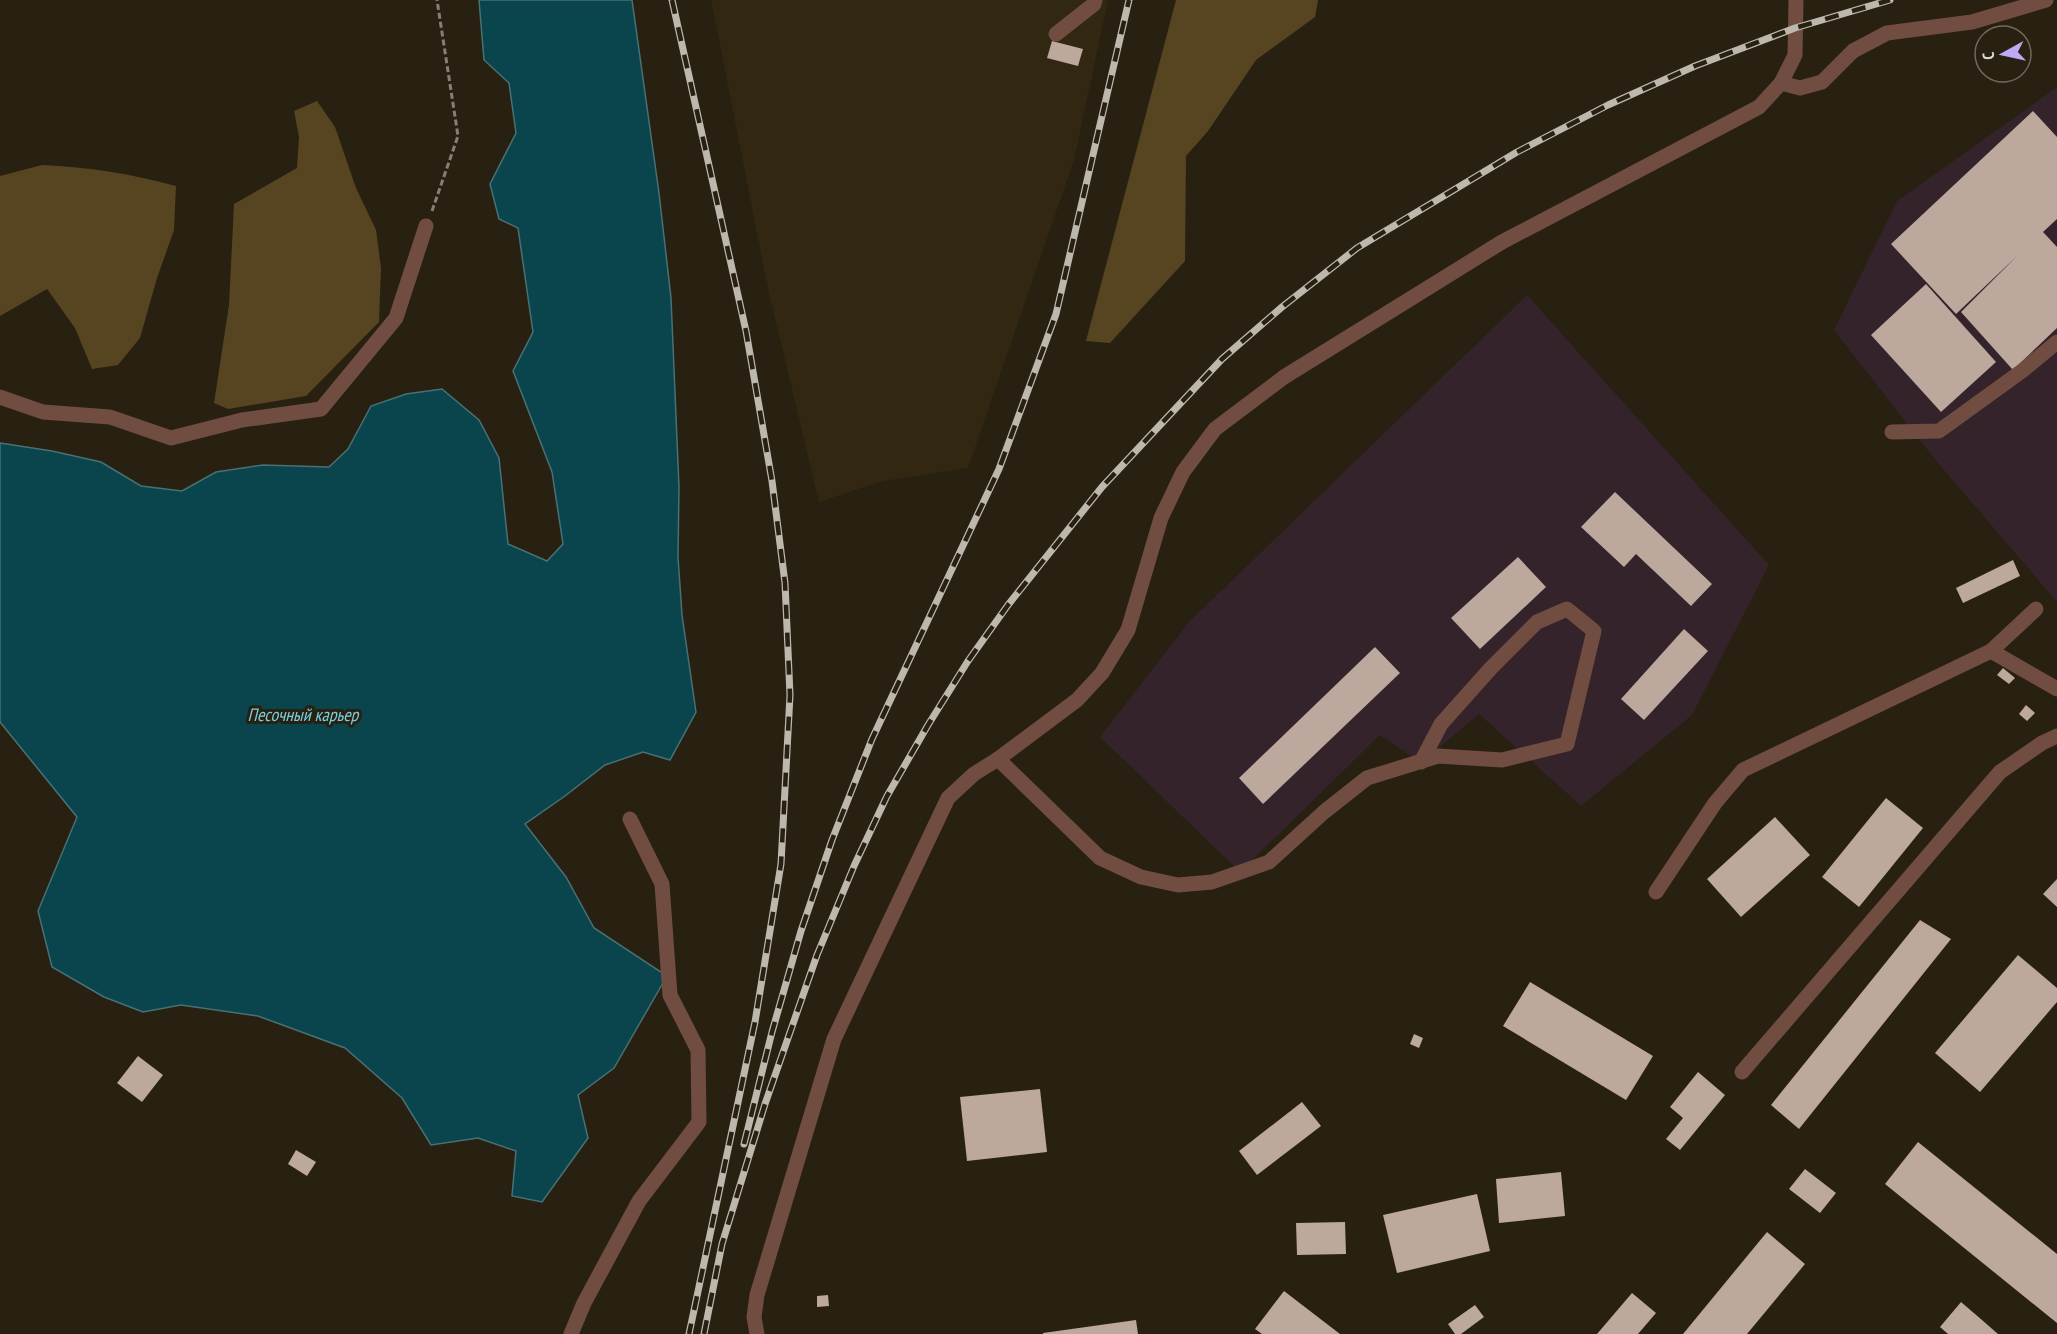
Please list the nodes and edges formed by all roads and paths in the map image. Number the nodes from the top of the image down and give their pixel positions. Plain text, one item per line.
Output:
1 (437, 0) edge
2 (1095, 0) edge
3 (1796, 0) edge
4 (2046, 0) edge
5 (1056, 34) dead end
6 (1781, 83) junction
7 (426, 226) joint
8 (2057, 342) edge
9 (0, 397) edge
10 (1892, 432) dead end
11 (2036, 609) dead end
12 (1991, 651) junction
13 (2057, 689) edge
14 (2057, 736) edge
15 (998, 759) junction
16 (1421, 762) junction
17 (630, 819) dead end
18 (1656, 892) dead end
19 (1742, 1072) dead end
20 (571, 1334) edge
21 (757, 1334) edge

1 - 7 path
2 - 5 street
3 - 6 street
4 - 6 street
6 - 15 street
7 - 9 street
8 - 10 street
11 - 12 street
12 - 13 street
12 - 18 street
14 - 19 street
15 - 16 street
15 - 21 street
16 - 16 street
17 - 20 street

